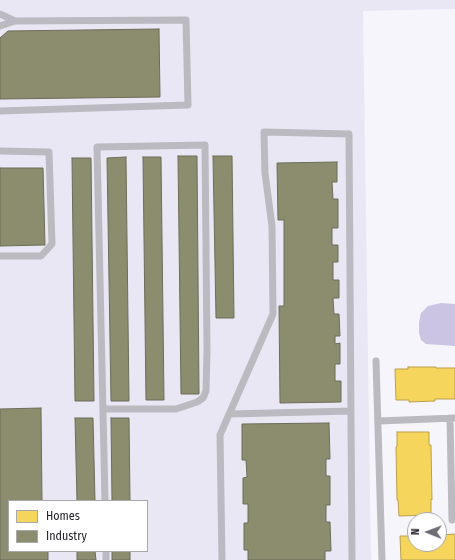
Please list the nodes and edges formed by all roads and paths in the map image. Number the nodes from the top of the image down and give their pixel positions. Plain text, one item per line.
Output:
1 (0, 14) edge
2 (15, 21) junction
3 (0, 26) edge
4 (0, 111) edge
5 (0, 151) edge
6 (0, 256) edge
7 (376, 361) dead end
8 (103, 409) junction
9 (351, 411) junction
10 (229, 414) junction
11 (452, 418) edge
12 (379, 421) junction
13 (105, 500) edge
14 (452, 520) dead end
15 (222, 560) edge
16 (352, 560) edge
17 (382, 560) edge

1 - 2 lane
2 - 3 lane
2 - 4 lane
5 - 6 lane
7 - 12 lane
8 - 8 lane
8 - 13 lane
9 - 10 lane
9 - 10 lane
9 - 16 lane
10 - 15 lane
11 - 12 lane
11 - 14 lane
12 - 17 lane

